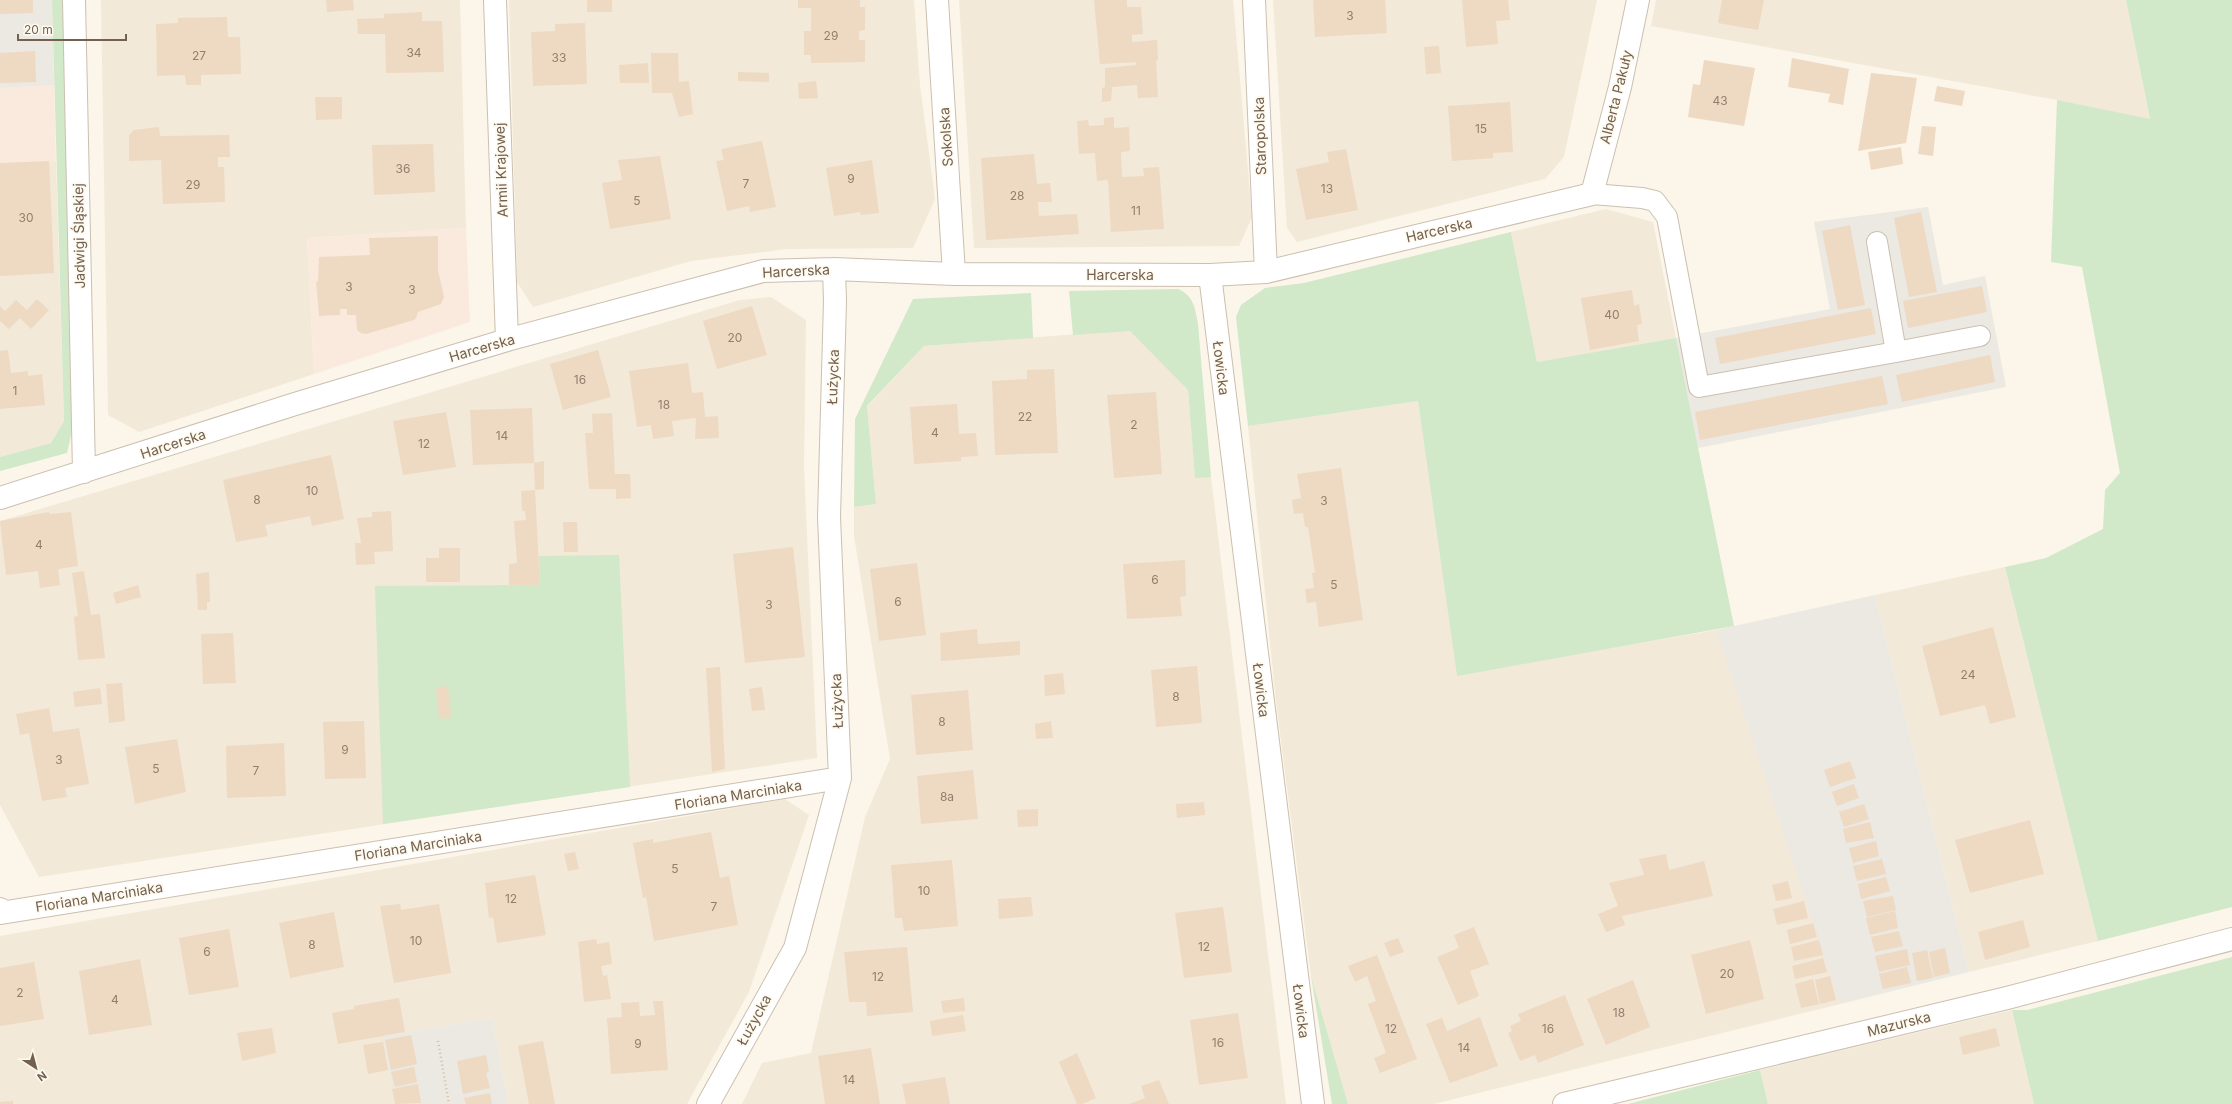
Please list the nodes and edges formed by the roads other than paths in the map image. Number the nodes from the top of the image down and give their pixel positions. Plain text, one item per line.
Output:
1 (74, 0) edge
2 (495, 0) edge
3 (937, 0) edge
4 (1254, 0) edge
5 (1638, 0) edge
6 (1592, 194) junction
7 (1877, 242) dead end
8 (834, 270) junction
9 (1266, 272) junction
10 (954, 274) junction
11 (1210, 275) junction
12 (1980, 336) dead end
13 (507, 340) junction
14 (1896, 352) junction
15 (84, 472) junction
16 (0, 498) edge
17 (840, 778) junction
18 (0, 909) edge
19 (2232, 939) edge
20 (708, 1104) edge
21 (1313, 1104) edge
22 (1564, 1104) edge

1 - 15 street, Jadwigi Śląskiej
2 - 13 street, Armii Krajowej
3 - 10 street, Sokolska
4 - 9 street, Staropolska
5 - 6 street, Alberta Pakuły
6 - 9 street, Harcerska
6 - 14 lane
7 - 14 lane
8 - 10 street, Harcerska
8 - 13 street, Harcerska
8 - 17 street, Łużycka
9 - 11 street, Harcerska
10 - 11 street, Harcerska
11 - 21 street, Łowicka
12 - 14 lane
13 - 15 street, Harcerska
15 - 16 street, Harcerska
17 - 18 street, Floriana Marciniaka
17 - 20 street, Łużycka
19 - 22 street, Mazurska

